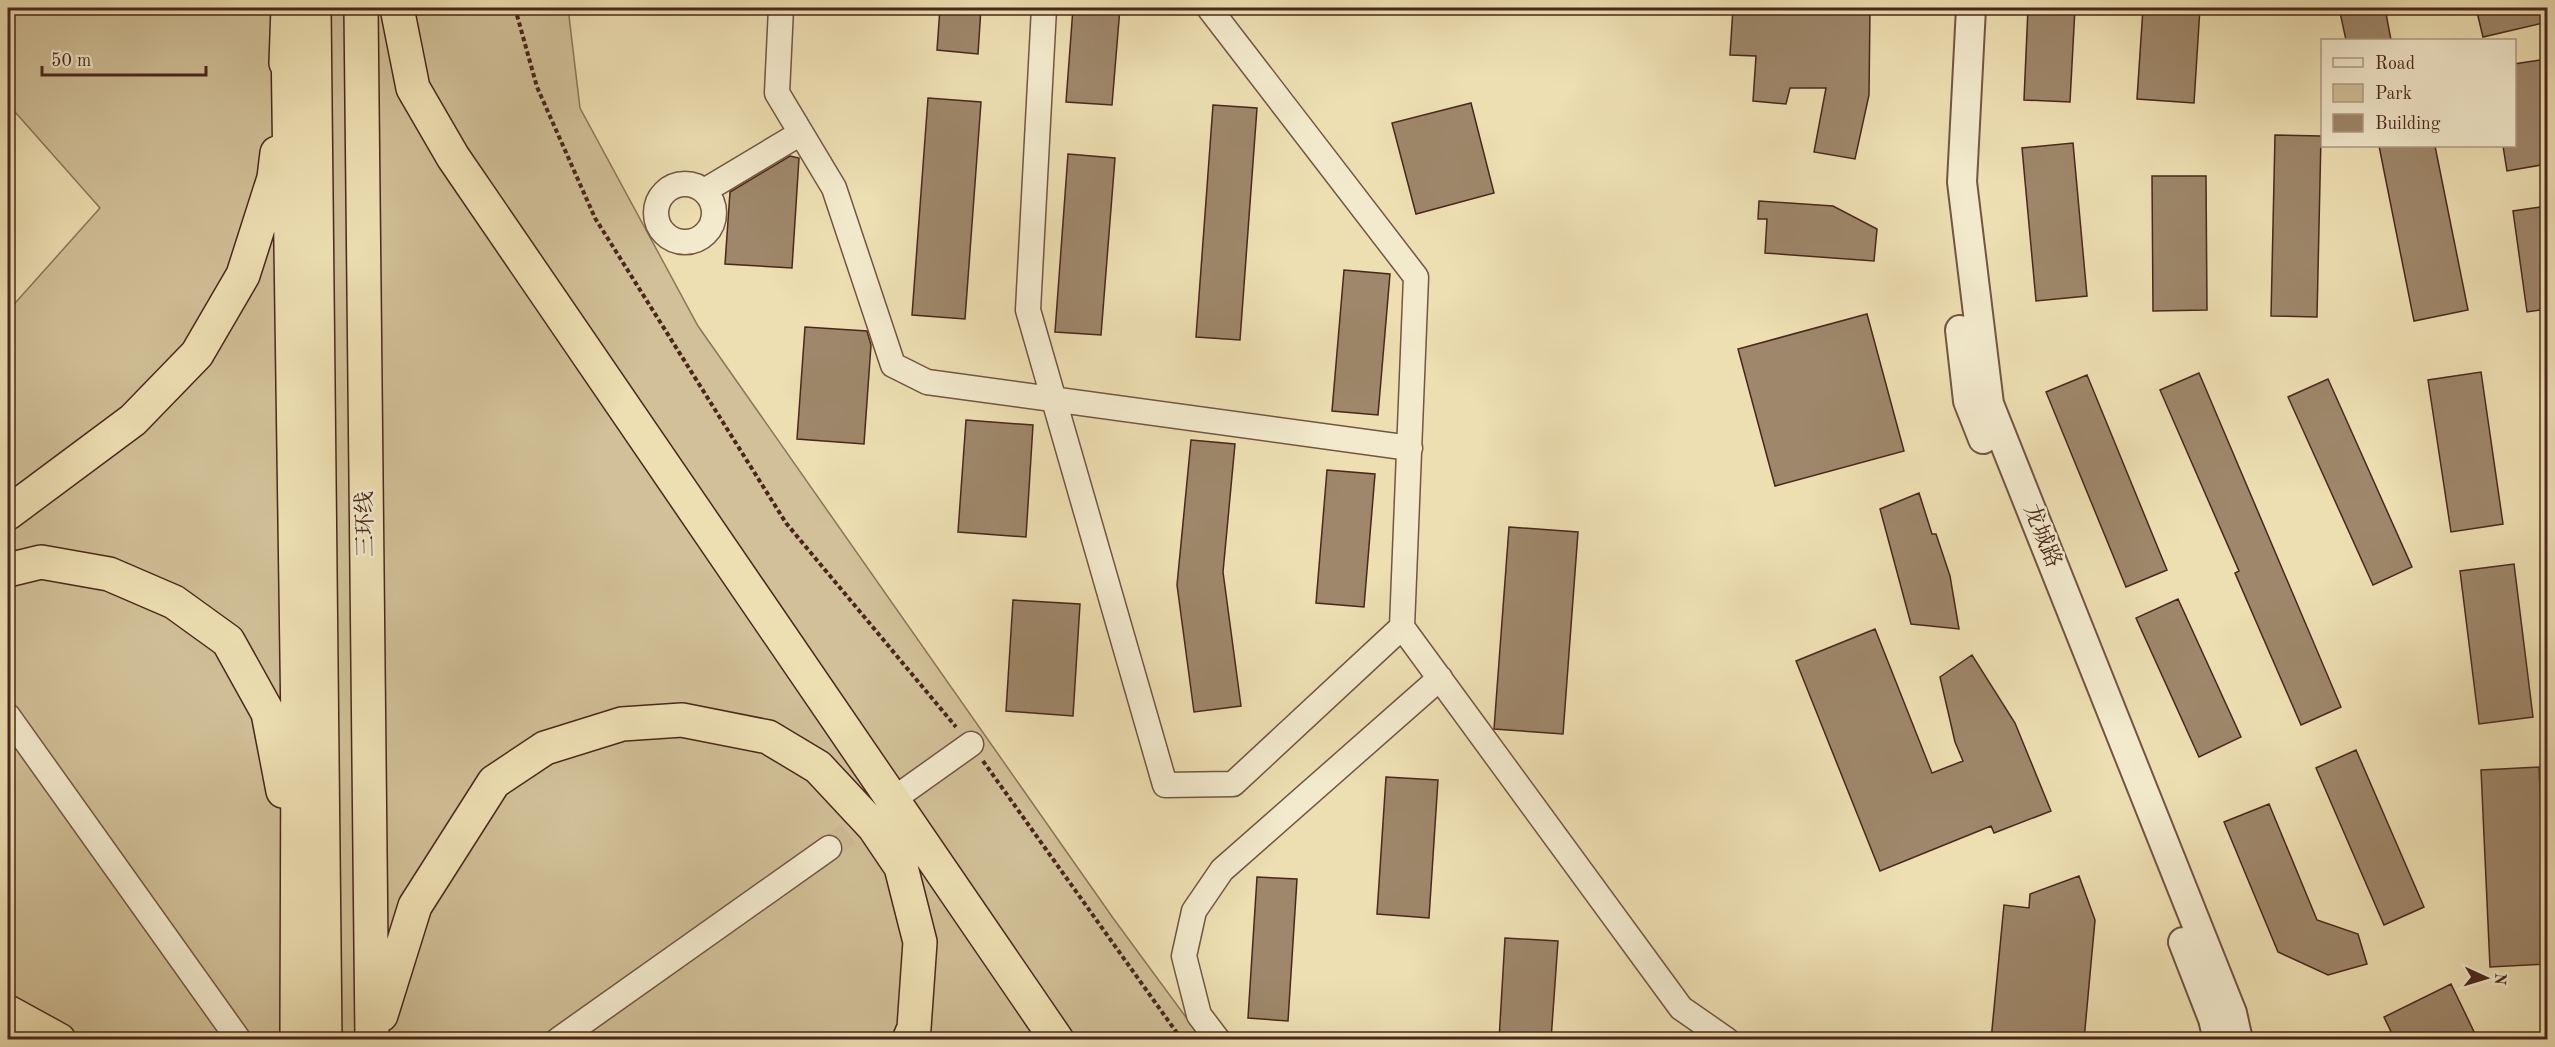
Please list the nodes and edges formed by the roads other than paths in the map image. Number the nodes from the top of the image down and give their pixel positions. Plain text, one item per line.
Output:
1 (288, 8) edge
2 (314, 8) edge
3 (361, 8) edge
4 (397, 8) edge
5 (781, 8) edge
6 (1044, 8) edge
7 (1209, 8) edge
8 (1951, 8) edge
9 (1971, 8) edge
10 (288, 40) junction
11 (801, 133) junction
12 (704, 191) dead end
13 (1054, 399) junction
14 (1410, 448) junction
15 (8, 513) edge
16 (8, 570) edge
17 (1402, 627) junction
18 (1440, 678) junction
19 (8, 716) edge
20 (971, 744) road end
21 (904, 791) dead end
22 (829, 848) tunnel mouth
23 (298, 929) junction
24 (8, 1012) edge
25 (311, 1036) edge
26 (59, 1040) edge
27 (239, 1040) edge
28 (373, 1040) edge
29 (558, 1040) edge
30 (909, 1040) edge
31 (1058, 1040) edge
32 (1218, 1040) edge
33 (1727, 1040) edge
34 (2218, 1040) edge
35 (2238, 1040) edge

1 - 10 highway
2 - 25 highway, 三环线
3 - 28 highway, 三环线
4 - 31 highway
5 - 11 street
6 - 13 street
7 - 14 street
8 - 34 street, 龙城路
9 - 35 street, 龙城路
10 - 15 highway
10 - 23 highway
11 - 12 street
11 - 13 street
13 - 14 street
13 - 17 street
14 - 17 street
16 - 23 highway
17 - 18 street
18 - 32 street
18 - 33 street
19 - 27 street
20 - 21 street
22 - 29 street
23 - 25 highway
24 - 26 highway
28 - 30 highway

